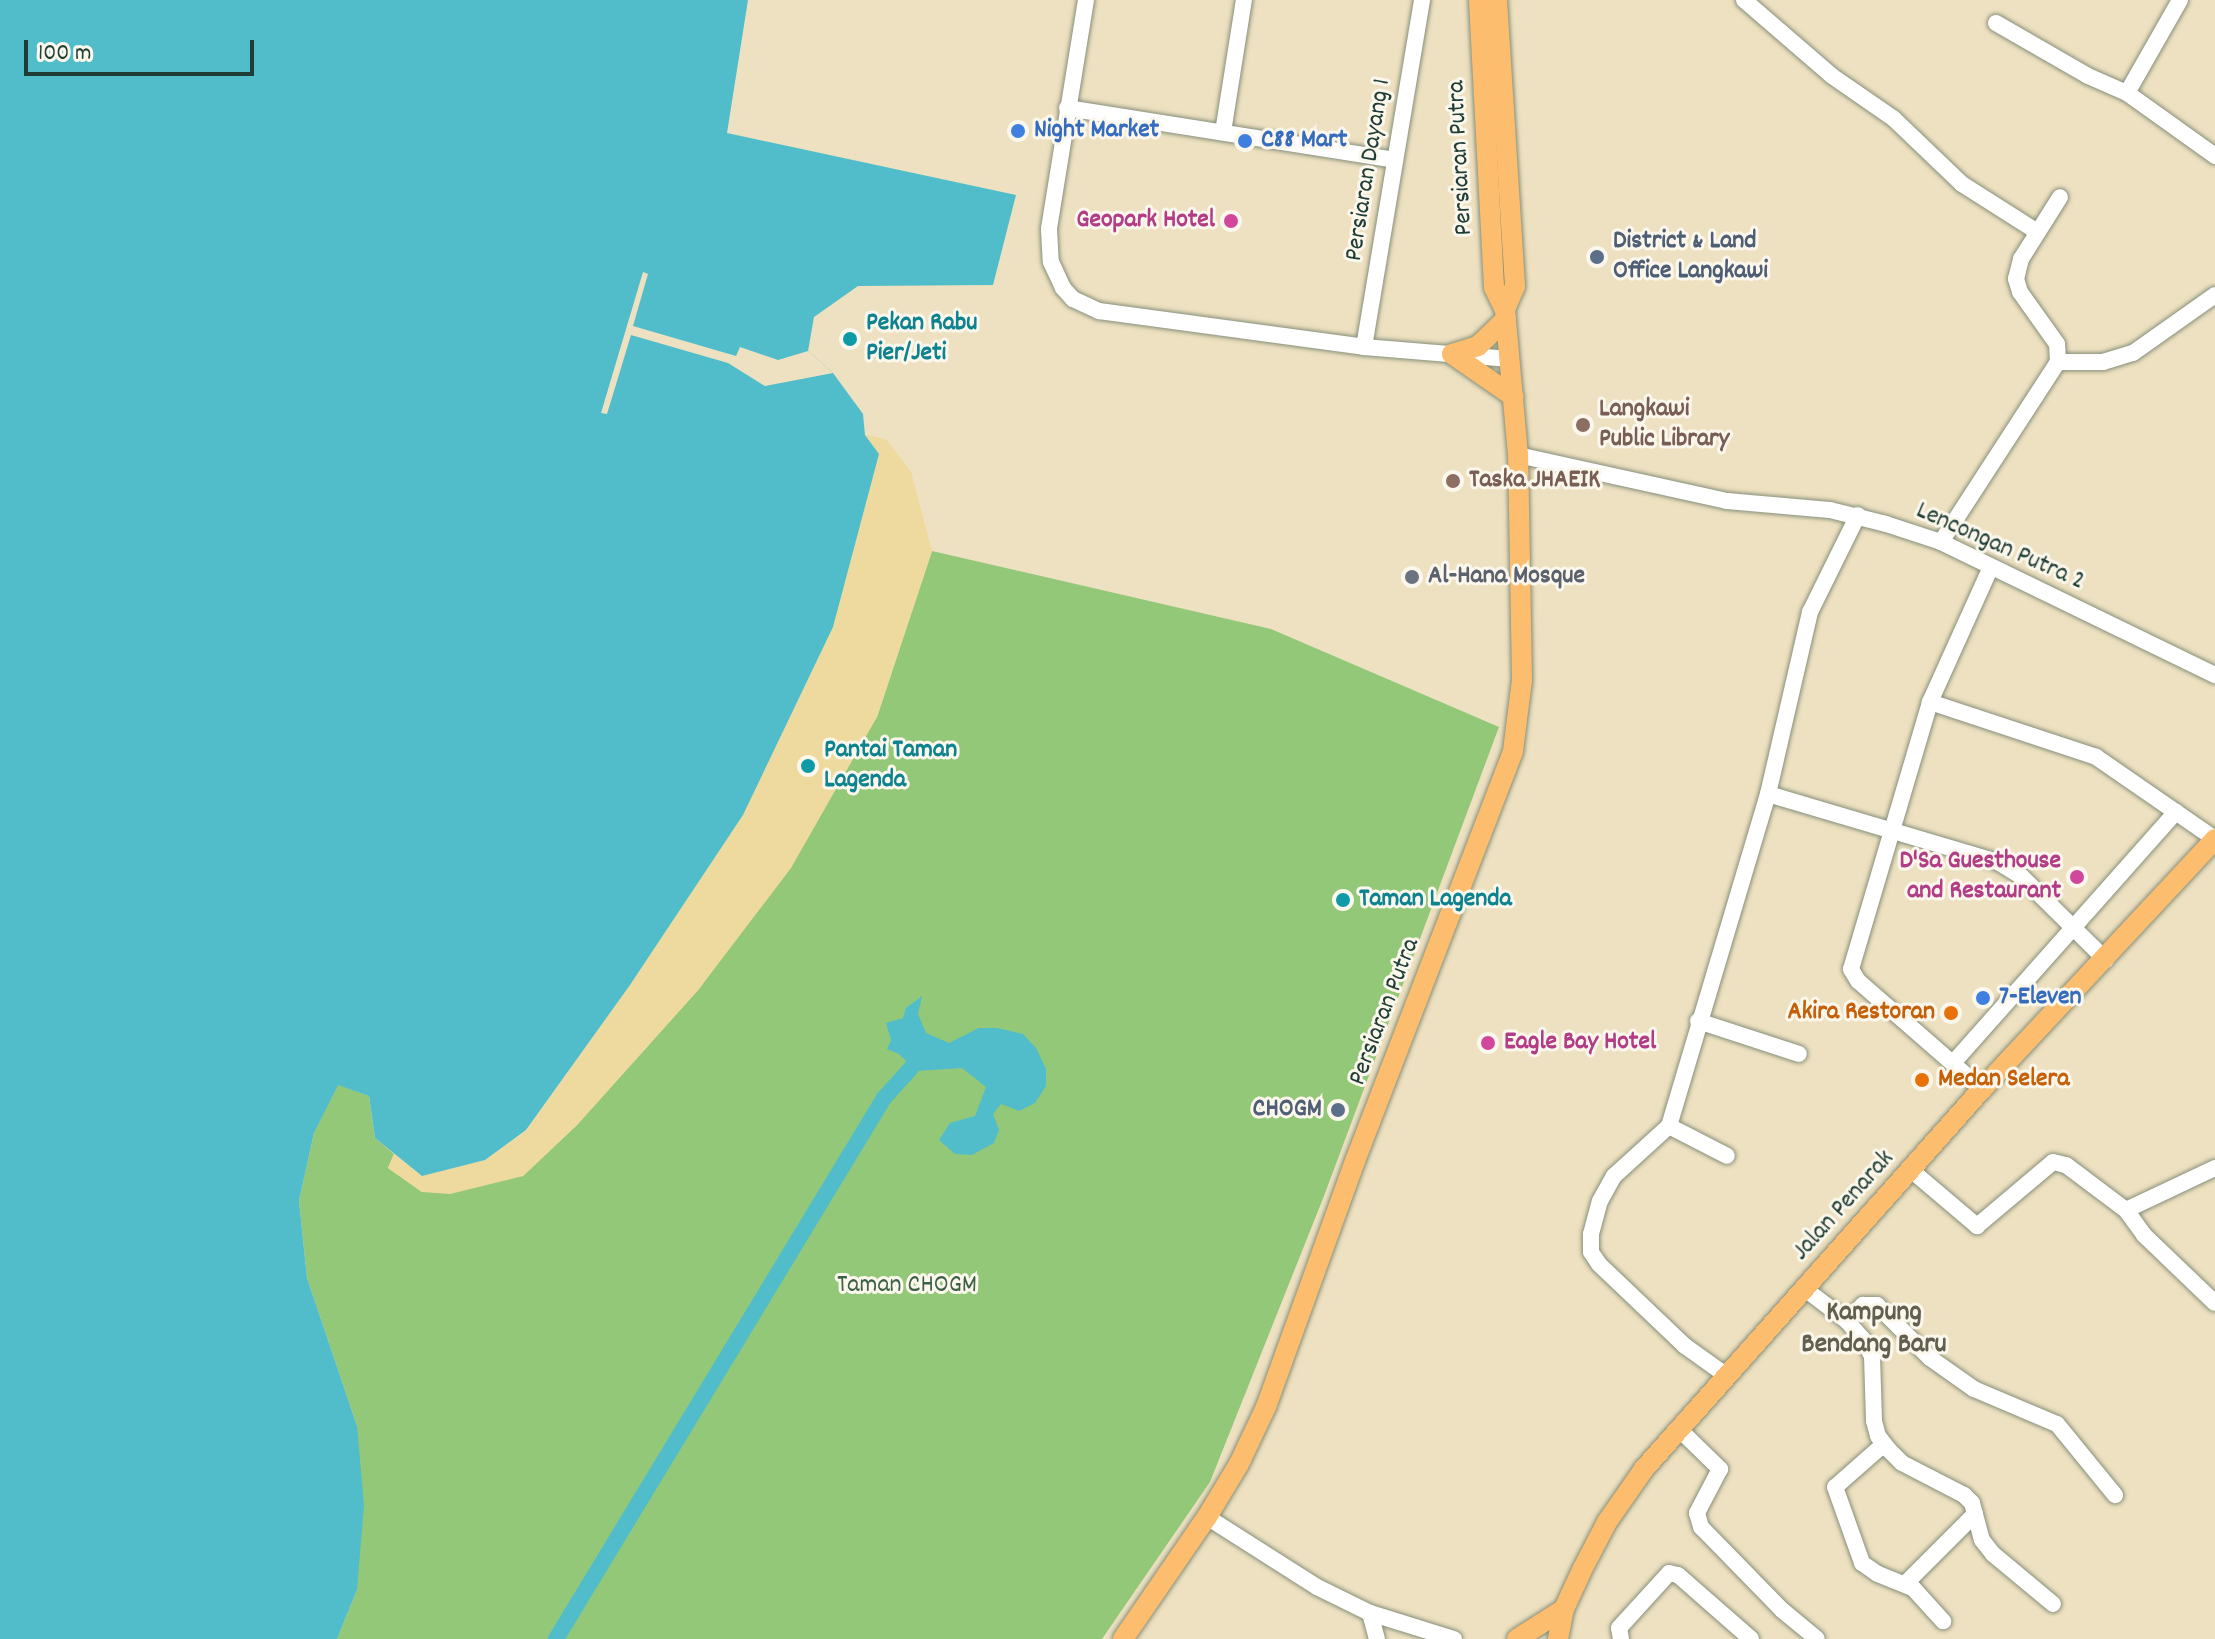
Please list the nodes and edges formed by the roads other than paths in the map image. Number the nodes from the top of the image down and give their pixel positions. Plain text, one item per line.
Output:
1 (1086, 0) edge
2 (1244, 0) edge
3 (1422, 0) edge
4 (1479, 0) edge
5 (1497, 0) edge
6 (1744, 0) edge
7 (2180, 0) edge
8 (1996, 23) dead end
9 (2127, 93) junction
10 (1067, 108) junction
11 (1223, 132) junction
12 (2215, 156) edge
13 (1395, 160) junction
14 (2060, 197) dead end
15 (2036, 231) junction
16 (2215, 295) edge
17 (1505, 315) junction
18 (1364, 347) junction
19 (1452, 354) junction
20 (1510, 359) junction
21 (2058, 362) junction
22 (1514, 397) junction
23 (1518, 455) junction
24 (1858, 515) junction
25 (1941, 542) junction
26 (1991, 567) junction
27 (2215, 675) edge
28 (1930, 702) junction
29 (1768, 794) junction
30 (2176, 812) junction
31 (1893, 830) junction
32 (2215, 839) edge
33 (2072, 930) junction
34 (2106, 960) junction
35 (1698, 1021) junction
36 (1799, 1054) dead end
37 (1953, 1063) junction
38 (1982, 1089) junction
39 (1669, 1126) junction
40 (1727, 1156) dead end
41 (2215, 1168) edge
42 (1911, 1170) junction
43 (2126, 1210) junction
44 (1805, 1289) junction
45 (2215, 1303) edge
46 (1847, 1321) junction
47 (1727, 1376) junction
48 (1678, 1428) junction
49 (1884, 1444) junction
50 (2115, 1495) dead end
51 (1975, 1514) junction
52 (1207, 1517) junction
53 (1905, 1584) junction
54 (2053, 1604) dead end
55 (1564, 1609) junction
56 (1370, 1613) junction
57 (1943, 1621) dead end
58 (1123, 1639) edge
59 (1377, 1639) edge
60 (1454, 1639) edge
61 (1517, 1639) edge
62 (1558, 1639) edge
63 (1621, 1639) edge
64 (1751, 1639) edge
65 (1817, 1639) edge

1 - 10 street
2 - 11 street
3 - 13 street, Persiaran Dayang 1
4 - 17 main road, Persiaran Putra
5 - 17 main road, Persiaran Putra
6 - 15 street
7 - 9 street
8 - 9 street
9 - 12 street
10 - 11 street
10 - 18 street
11 - 13 street
13 - 18 street, Persiaran Dayang 1
14 - 15 street
15 - 21 street
16 - 21 street
17 - 19 main road
17 - 20 main road, Persiaran Putra
18 - 19 street
19 - 20 street
19 - 22 main road
20 - 22 main road, Persiaran Putra
21 - 25 street
22 - 23 main road, Persiaran Putra
23 - 24 street, Lencongan Putra 2
23 - 52 main road, Persiaran Putra
24 - 25 street, Lencongan Putra 2
24 - 29 street
25 - 26 street, Lencongan Putra 2
26 - 27 street, Lencongan Putra 2
26 - 28 street
28 - 30 street
28 - 31 street
29 - 31 street
29 - 35 street
30 - 32 street
30 - 33 street
31 - 33 street
31 - 37 street
32 - 34 main road, Jalan Penarak
33 - 34 street
33 - 37 street
34 - 38 main road, Jalan Penarak
35 - 36 street
35 - 39 street
37 - 38 street
38 - 42 main road, Jalan Penarak
39 - 40 street
39 - 47 street
41 - 43 street
42 - 43 street
42 - 44 main road, Jalan Penarak
43 - 45 street
44 - 46 street
44 - 47 main road, Jalan Penarak
46 - 49 street
46 - 50 street
47 - 48 main road, Jalan Penarak
48 - 55 main road, Jalan Penarak
48 - 65 street
49 - 51 street
49 - 53 street
51 - 53 street
51 - 54 street
52 - 56 street
52 - 58 main road, Persiaran Putra
53 - 57 street
55 - 61 main road
55 - 62 main road, Jalan Penarak
56 - 59 street
56 - 60 street
63 - 64 street

